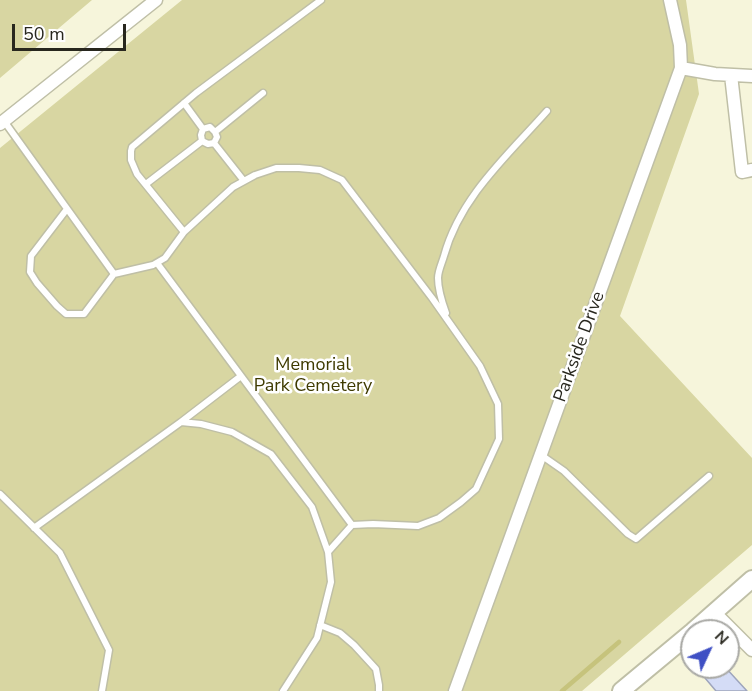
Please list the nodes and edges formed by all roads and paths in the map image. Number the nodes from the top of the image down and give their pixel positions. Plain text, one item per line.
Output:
1 (156, 0) edge
2 (321, 0) edge
3 (670, 0) edge
4 (681, 68) junction
5 (731, 75) junction
6 (752, 76) edge
7 (263, 93) dead end
8 (184, 103) junction
9 (547, 111) dead end
10 (2, 123) edge
11 (203, 129) junction
12 (216, 132) junction
13 (202, 141) junction
14 (214, 142) junction
15 (752, 170) edge
16 (244, 181) junction
17 (146, 184) junction
18 (67, 209) junction
19 (184, 232) junction
20 (157, 263) junction
21 (114, 274) junction
22 (449, 322) junction
23 (241, 376) junction
24 (181, 422) junction
25 (541, 454) junction
26 (709, 476) dead end
27 (0, 494) edge
28 (351, 525) junction
29 (34, 528) junction
30 (328, 552) junction
31 (752, 579) edge
32 (716, 613) junction
33 (709, 619) edge
34 (320, 625) junction
35 (680, 643) edge
36 (752, 650) edge
37 (102, 691) edge
38 (284, 691) edge
39 (379, 691) edge
40 (455, 691) edge
41 (621, 691) edge

1 - 10 street
2 - 8 lane
3 - 4 street, Parkside Drive
4 - 5 street
4 - 25 street, Parkside Drive
5 - 6 street
5 - 15 street
7 - 12 lane
8 - 11 lane
8 - 17 lane
9 - 22 lane
10 - 18 lane
11 - 12 lane
11 - 13 lane
12 - 14 lane
13 - 14 lane
13 - 17 lane
14 - 16 lane
16 - 19 lane
16 - 22 lane
17 - 19 lane
18 - 21 lane
18 - 21 lane
19 - 20 lane
20 - 21 lane
20 - 23 lane
22 - 28 lane
23 - 24 lane
23 - 28 lane
24 - 29 lane
24 - 30 lane
25 - 26 lane
25 - 40 street, Parkside Drive
27 - 29 lane
28 - 30 lane
29 - 37 lane
30 - 34 lane
31 - 32 street
32 - 33 street
32 - 36 street
34 - 38 lane
34 - 39 lane
35 - 41 street

